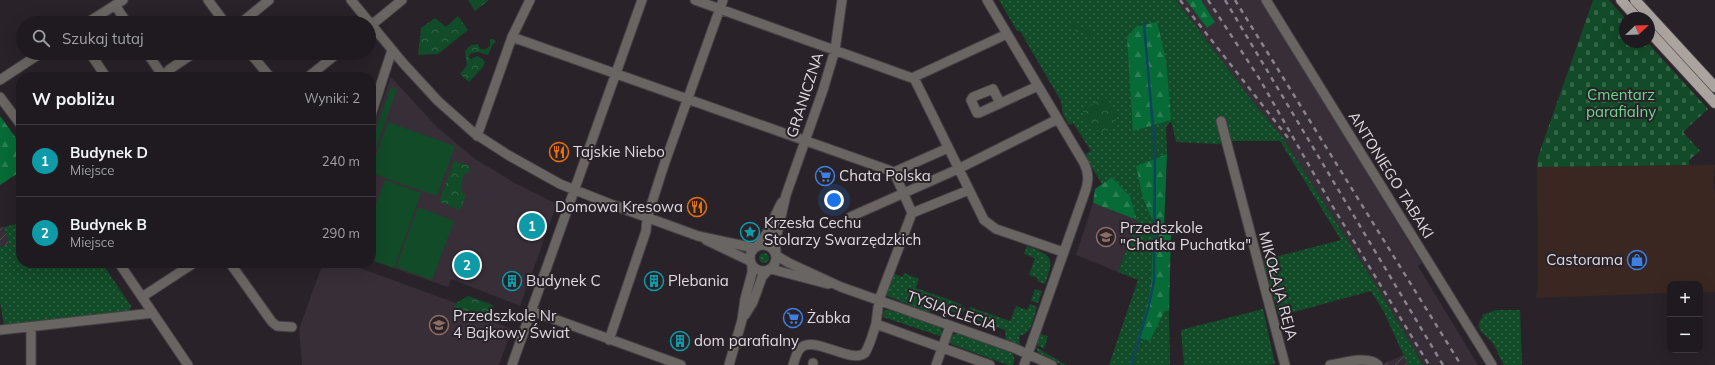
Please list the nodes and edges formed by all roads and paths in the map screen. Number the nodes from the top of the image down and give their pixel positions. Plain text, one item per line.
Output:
1 (208, 0) edge
2 (269, 0) edge
3 (351, 0) edge
4 (402, 0) edge
5 (530, 0) edge
6 (642, 0) edge
7 (695, 0) edge
8 (842, 0) edge
9 (987, 0) edge
10 (1266, 0) edge
11 (1621, 0) edge
12 (1636, 0) edge
13 (119, 2) edge
14 (721, 4) edge
15 (1632, 12) edge
16 (98, 16) edge
17 (124, 16) edge
18 (220, 16) edge
19 (250, 16) edge
20 (363, 16) edge
21 (376, 21) edge
22 (376, 33) edge
23 (1007, 34) junction
24 (512, 37) junction
25 (1655, 38) edge
26 (392, 50) junction
27 (835, 50) junction
28 (30, 60) edge
29 (95, 60) edge
30 (152, 60) edge
31 (184, 60) edge
32 (256, 60) edge
33 (329, 60) edge
34 (103, 72) edge
35 (160, 72) edge
36 (167, 72) edge
37 (266, 72) edge
38 (314, 72) edge
39 (616, 74) junction
40 (914, 78) junction
41 (0, 80) edge
42 (1038, 86) junction
43 (1715, 86) edge
44 (0, 97) edge
45 (688, 99) junction
46 (376, 100) edge
47 (1000, 103) dead end
48 (1715, 103) edge
49 (16, 118) edge
50 (1058, 119) junction
51 (1221, 121) dead end
52 (477, 136) junction
53 (805, 141) junction
54 (948, 148) junction
55 (958, 169) junction
56 (894, 172) junction
57 (574, 190) junction
58 (969, 190) junction
59 (903, 193) junction
60 (786, 195) junction
61 (912, 213) junction
62 (850, 217) dead end
63 (647, 218) junction
64 (698, 236) junction
65 (756, 247) junction
66 (1064, 252) junction
67 (776, 254) junction
68 (751, 263) junction
69 (122, 268) edge
70 (186, 268) edge
71 (234, 268) edge
72 (769, 270) junction
73 (841, 287) junction
74 (142, 297) junction
75 (879, 300) junction
76 (532, 311) junction
77 (153, 313) junction
78 (742, 320) junction
79 (876, 324) junction
80 (950, 326) junction
81 (31, 327) junction
82 (292, 327) dead end
83 (0, 330) edge
84 (609, 340) junction
85 (942, 348) junction
86 (1028, 353) junction
87 (1376, 363) edge
88 (31, 365) edge
89 (188, 365) edge
90 (512, 365) edge
91 (681, 365) edge
92 (729, 365) edge
93 (794, 365) edge
94 (936, 365) edge
95 (990, 365) edge
96 (1024, 365) edge
97 (1052, 365) edge
98 (1285, 365) edge
99 (1330, 365) edge
100 (1492, 365) edge

1 - 18 street
2 - 19 street
3 - 20 street
4 - 21 street
5 - 24 street
6 - 39 street
7 - 14 street
8 - 27 street, GRANICZNA
9 - 23 street
10 - 100 street, ANTONIEGO TABAKI
11 - 15 main road
12 - 43 main road
13 - 16 street
13 - 17 street
14 - 27 street
14 - 45 street
22 - 26 street
23 - 40 street
23 - 42 street
24 - 39 street
24 - 52 street
25 - 48 main road
26 - 46 street
26 - 52 street
27 - 40 street
27 - 53 street, GRANICZNA
28 - 41 street
29 - 34 street
30 - 35 street
31 - 36 street
32 - 37 street
33 - 38 street
39 - 45 street
39 - 57 street
40 - 54 street
42 - 47 street
42 - 50 street
44 - 49 street
45 - 53 street
45 - 63 street
50 - 55 street
50 - 66 street
51 - 98 street, MIKOŁAJA REJA
52 - 57 street
53 - 56 street
53 - 60 street, GRANICZNA
54 - 55 street
54 - 56 street
55 - 58 street
55 - 59 street
56 - 59 street
57 - 63 street
57 - 76 street
58 - 61 street
58 - 66 street
59 - 61 street
59 - 62 street
60 - 65 street, GRANICZNA
60 - 67 street, GRANICZNA
61 - 75 street
63 - 64 street
63 - 84 street
64 - 65 street
64 - 68 street
65 - 67 street
65 - 68 street
66 - 86 street
67 - 72 street
67 - 73 street, TYSIĄCLECIA
68 - 72 street
68 - 78 street
69 - 74 street
70 - 74 street
71 - 82 street
72 - 73 street, TYSIĄCLECIA
72 - 78 street
73 - 75 street, TYSIĄCLECIA
74 - 77 street
75 - 79 street
75 - 80 street, TYSIĄCLECIA
76 - 84 street
76 - 90 street
77 - 81 street
77 - 89 street
78 - 92 street
79 - 85 street
79 - 93 street
80 - 85 street
80 - 86 street, TYSIĄCLECIA
81 - 83 street
81 - 88 street
84 - 91 street
85 - 94 street
85 - 95 street
86 - 96 street
86 - 97 street, TYSIĄCLECIA
87 - 99 street

